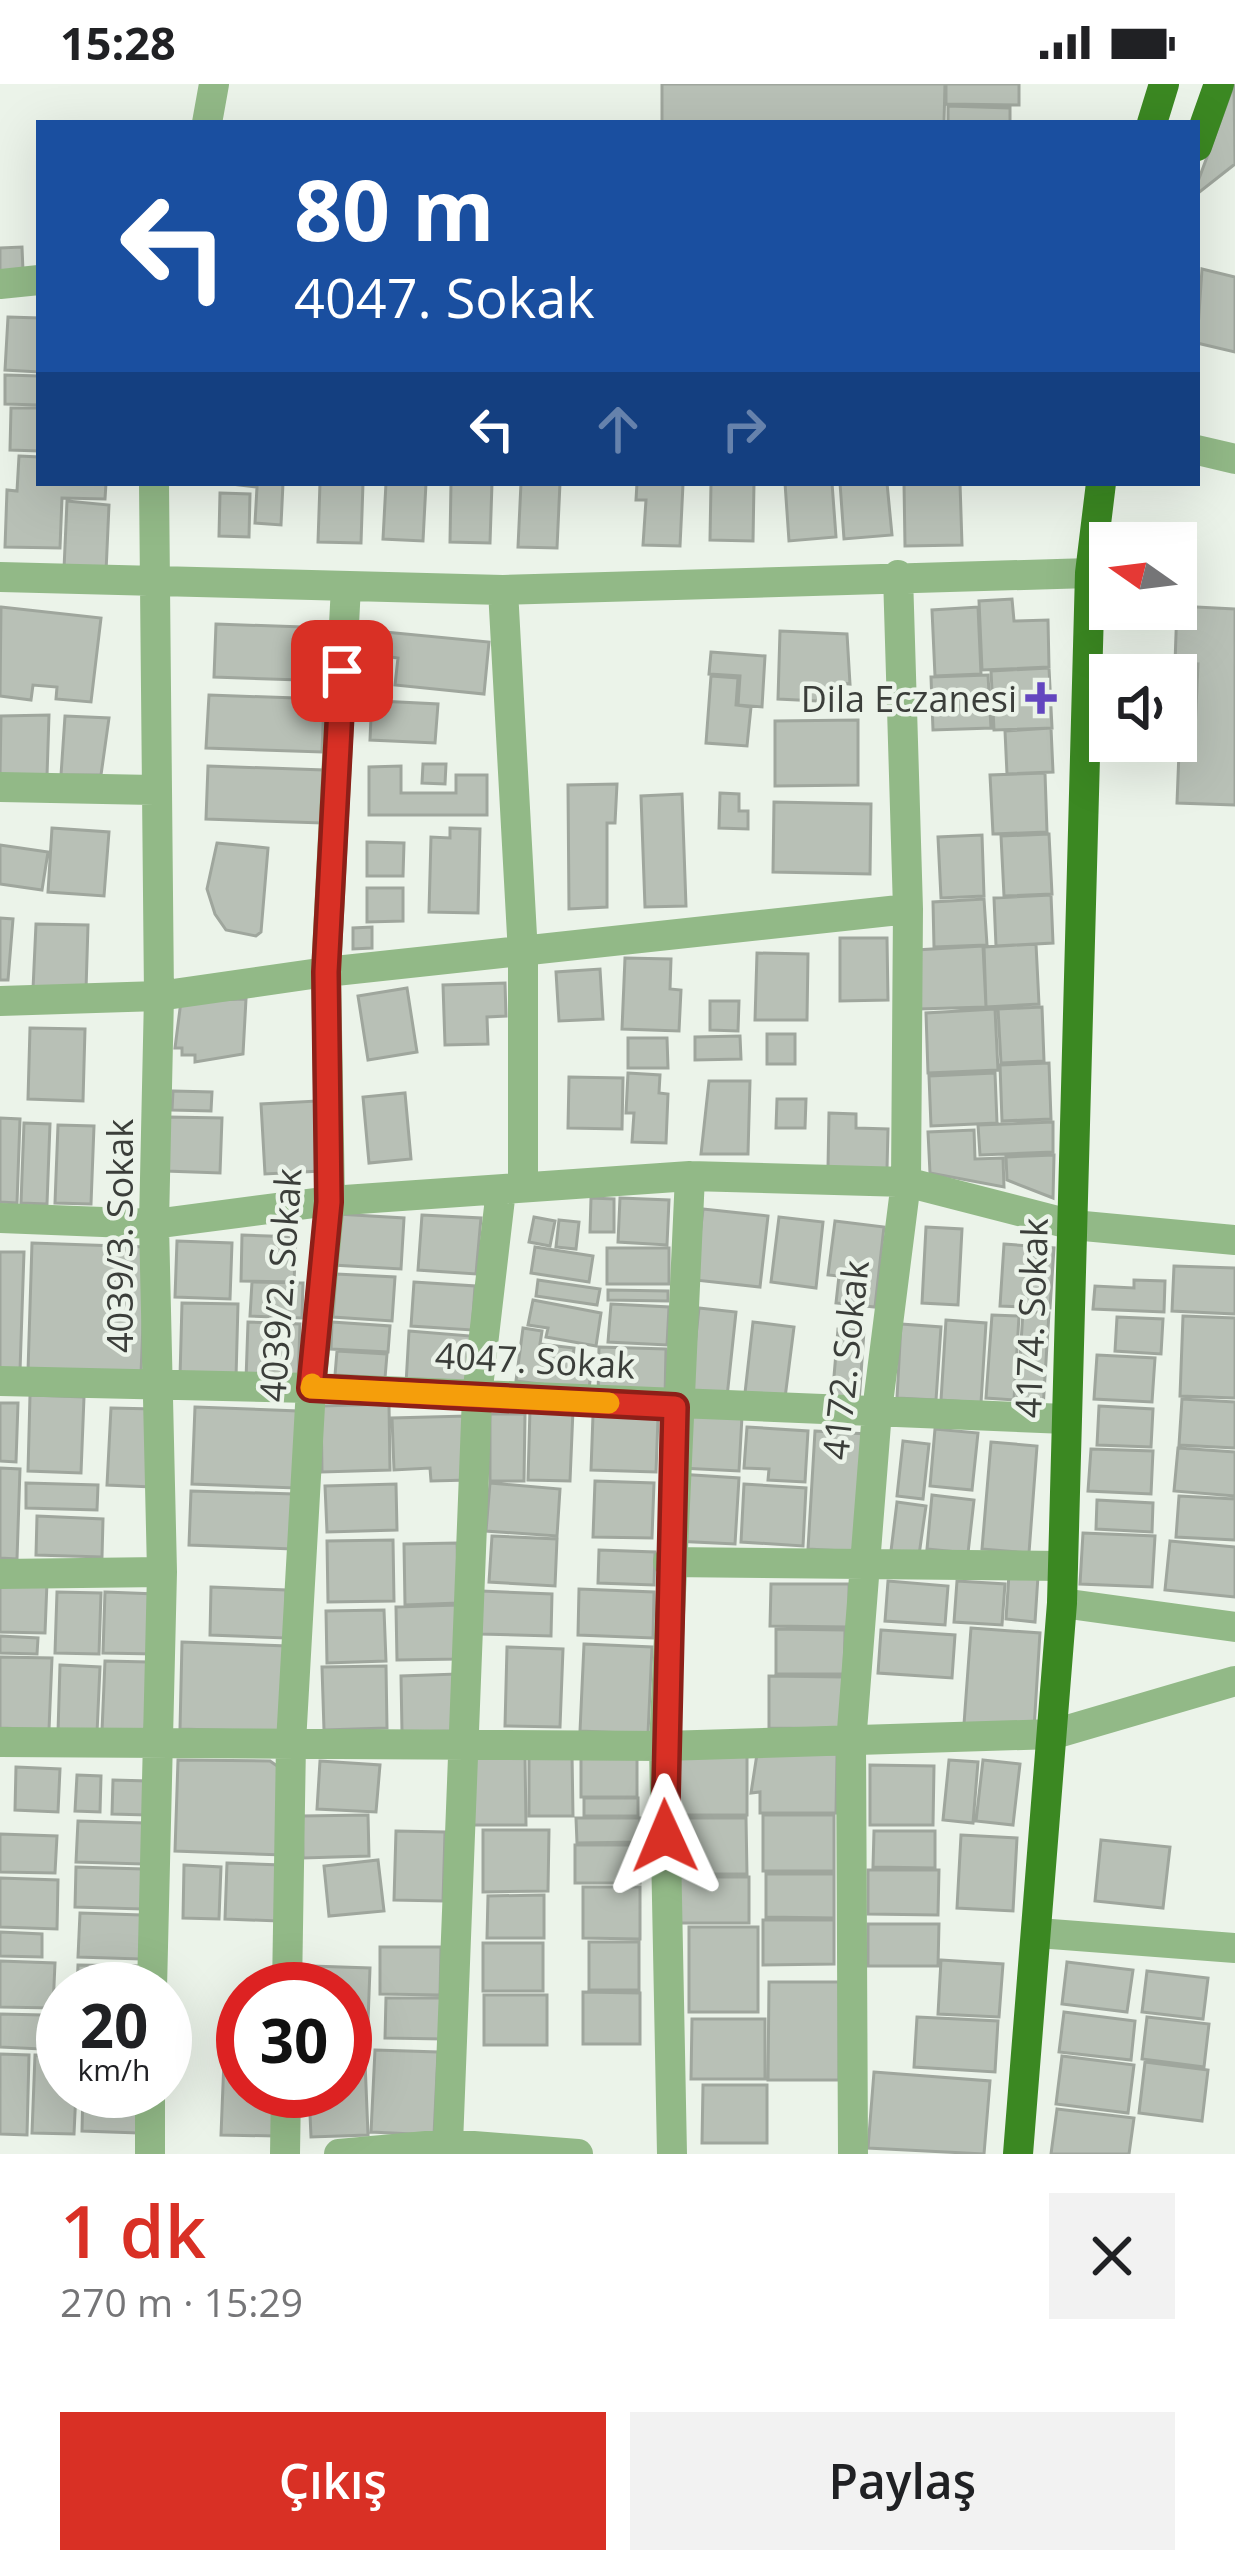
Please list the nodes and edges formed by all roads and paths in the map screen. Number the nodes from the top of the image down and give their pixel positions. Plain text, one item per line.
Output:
1 (214, 84) edge
2 (1164, 84) edge
3 (1220, 84) edge
4 (208, 120) edge
5 (1153, 120) edge
6 (1200, 138) edge
7 (36, 280) edge
8 (0, 284) edge
9 (1200, 452) edge
10 (1235, 459) edge
11 (154, 486) edge
12 (1100, 486) edge
13 (1096, 522) edge
14 (1089, 573) edge
15 (898, 575) junction
16 (0, 578) edge
17 (153, 578) junction
18 (346, 586) junction
19 (503, 590) junction
20 (1089, 611) edge
21 (0, 788) edge
22 (154, 790) junction
23 (908, 909) junction
24 (523, 954) junction
25 (326, 972) junction
26 (159, 996) junction
27 (0, 1001) edge
28 (690, 1176) junction
29 (905, 1182) junction
30 (512, 1187) junction
31 (329, 1202) junction
32 (0, 1218) edge
33 (154, 1224) junction
34 (1073, 1225) junction
35 (1235, 1240) edge
36 (0, 1381) edge
37 (159, 1383) junction
38 (311, 1388) junction
39 (477, 1396) junction
40 (675, 1407) junction
41 (877, 1411) junction
42 (1066, 1419) junction
43 (668, 1562) junction
44 (865, 1562) junction
45 (1063, 1566) junction
46 (162, 1572) junction
47 (0, 1574) edge
48 (1062, 1603) junction
49 (1235, 1627) edge
50 (1235, 1681) edge
51 (1054, 1734) junction
52 (0, 1742) edge
53 (155, 1743) junction
54 (462, 1743) junction
55 (851, 1743) junction
56 (291, 1744) junction
57 (664, 1746) junction
58 (1038, 1933) junction
59 (1235, 1948) edge
60 (152, 1962) edge
61 (287, 1962) edge
62 (150, 2118) edge
63 (286, 2118) edge
64 (448, 2144) junction
65 (502, 2150) edge
66 (149, 2154) edge
67 (285, 2154) edge
68 (339, 2154) edge
69 (578, 2154) edge
70 (672, 2154) edge
71 (853, 2154) edge
72 (1018, 2154) edge

1 - 4 street
2 - 5 main road
3 - 6 main road
7 - 8 street
9 - 10 street
11 - 17 street, 4039/3. Sokak
12 - 13 main road, 4174. Sokak
14 - 15 street
15 - 19 street
15 - 23 street, 4172. Sokak
16 - 17 street
17 - 18 street
17 - 22 street, 4039/3. Sokak
18 - 19 street
18 - 25 street, 4039/2. Sokak
19 - 24 street
20 - 34 main road, 4174. Sokak
21 - 22 street
22 - 26 street, 4039/3. Sokak
23 - 24 street
23 - 29 street, 4172. Sokak
24 - 25 street
24 - 30 street
25 - 26 street
25 - 31 street, 4039/2. Sokak
26 - 27 street
26 - 33 street, 4039/3. Sokak
28 - 29 street
28 - 30 street
28 - 40 street
29 - 34 street
29 - 41 street, 4172. Sokak
30 - 31 street
30 - 39 street
31 - 33 street
31 - 38 street, 4039/2. Sokak
32 - 33 street
33 - 37 street, 4039/3. Sokak
34 - 35 street
34 - 42 main road, 4174. Sokak
36 - 37 street, 4047. Sokak
37 - 38 street, 4047. Sokak
37 - 46 street, 4039/3. Sokak
38 - 39 street, 4047. Sokak
38 - 56 street, 4039/2. Sokak
39 - 40 street, 4047. Sokak
39 - 54 street
40 - 41 street, 4047. Sokak
40 - 43 street
41 - 42 street, 4047. Sokak
41 - 44 street, 4172. Sokak
42 - 45 main road, 4174. Sokak
43 - 44 street
43 - 57 street
44 - 45 street
44 - 55 street, 4172. Sokak
45 - 48 main road, 4174. Sokak
46 - 47 street
46 - 53 street, 4039/3. Sokak
48 - 49 street
48 - 51 main road, 4174. Sokak
50 - 51 street
51 - 55 street
51 - 58 main road, 4174. Sokak
52 - 53 street
53 - 56 street
53 - 60 street, 4039/3. Sokak
54 - 56 street
54 - 57 street
54 - 64 street
55 - 57 street
55 - 71 street, 4172. Sokak
56 - 61 street, 4039/2. Sokak
57 - 70 street
58 - 59 street
58 - 72 main road, 4174. Sokak
62 - 66 street
63 - 67 street
64 - 65 street
64 - 68 street
65 - 69 street

